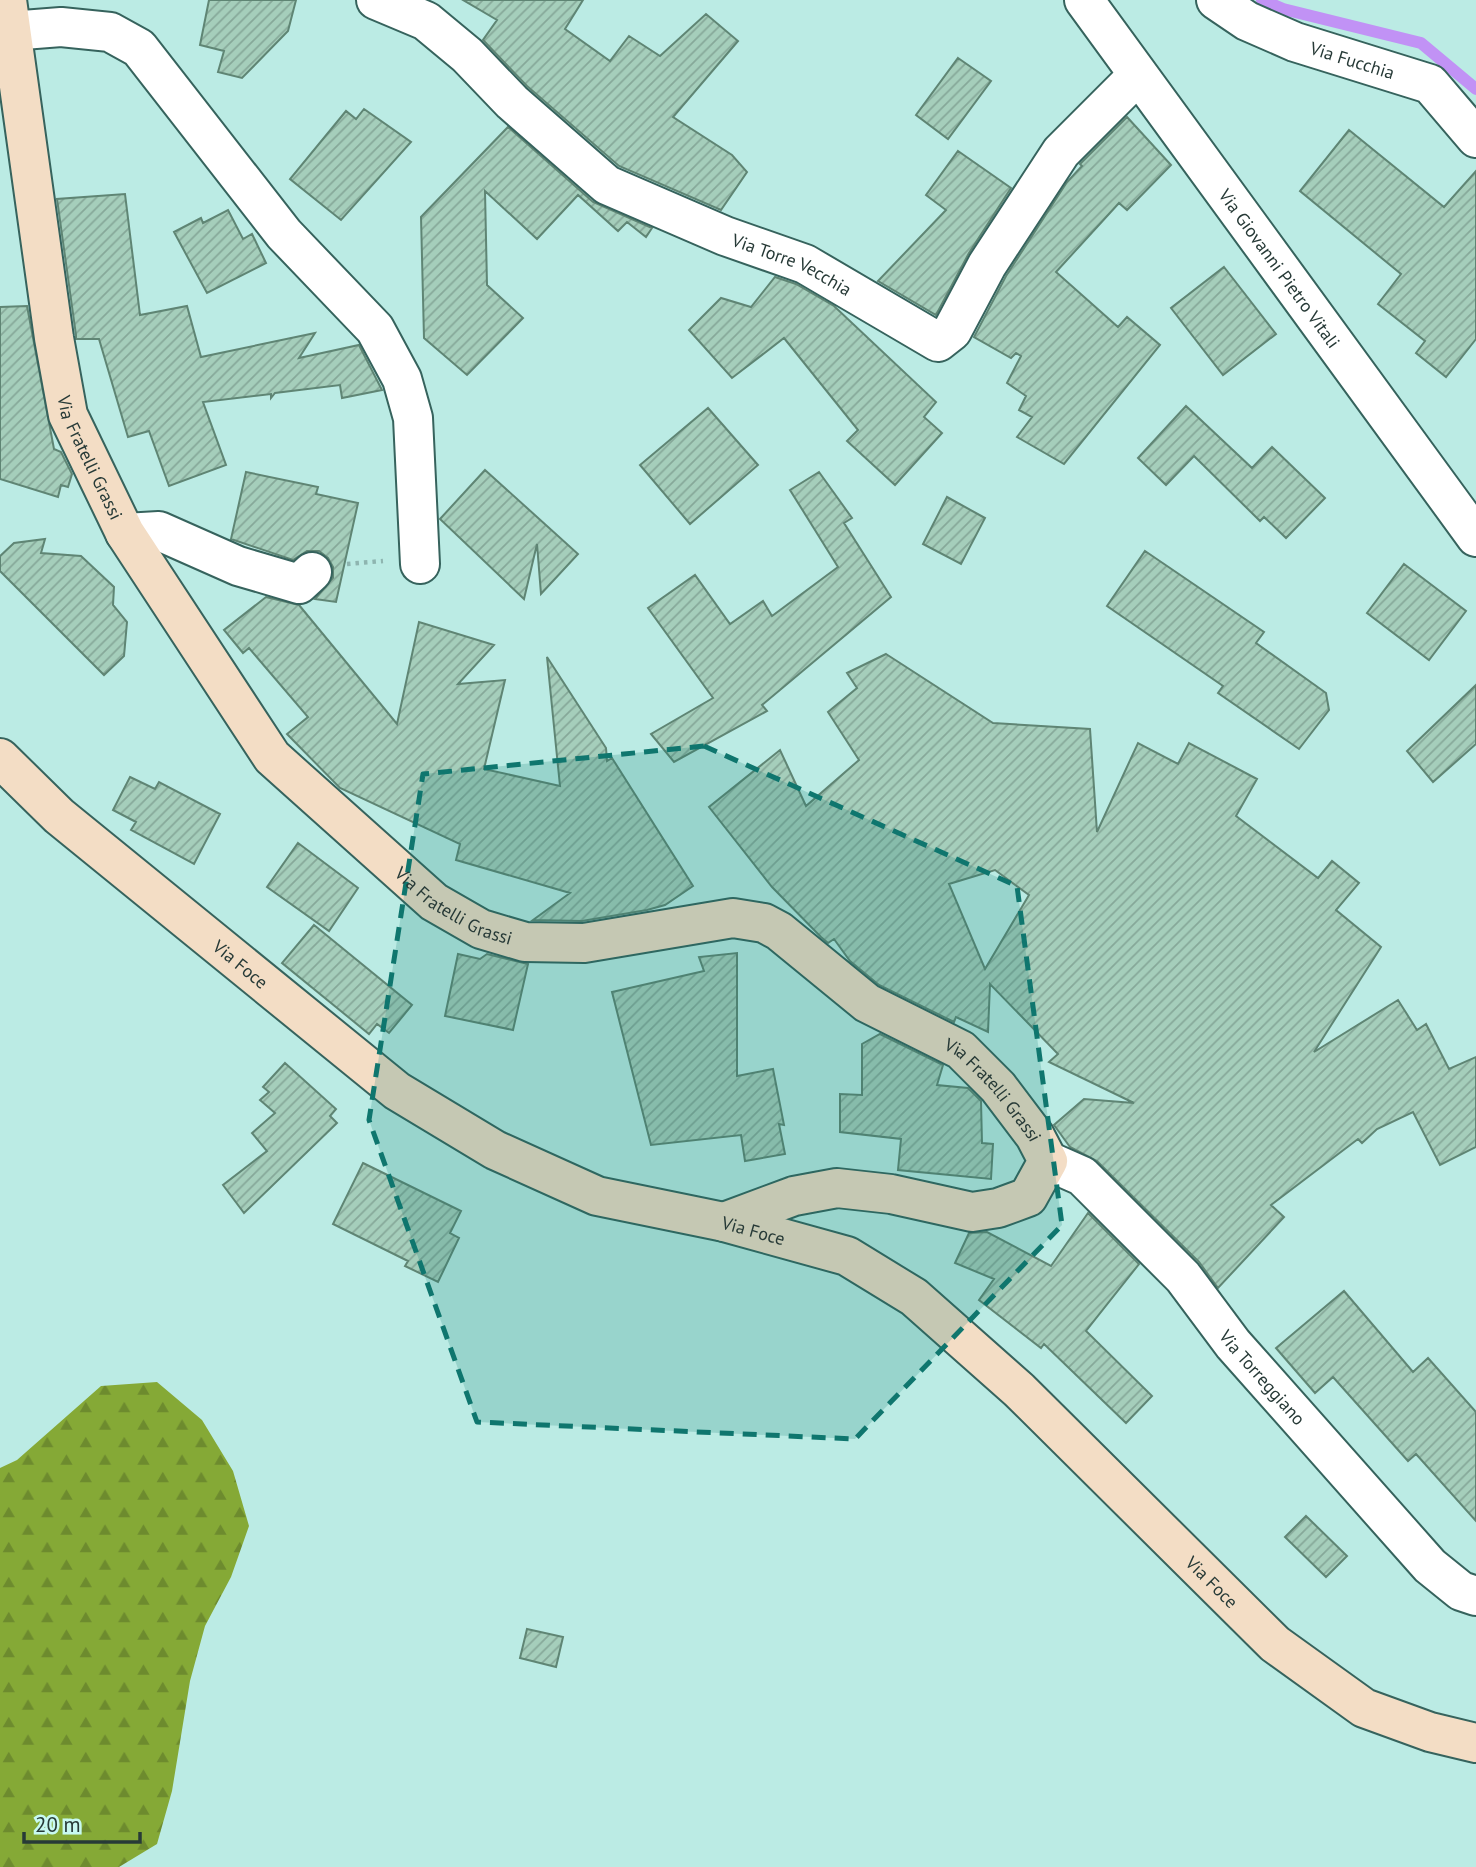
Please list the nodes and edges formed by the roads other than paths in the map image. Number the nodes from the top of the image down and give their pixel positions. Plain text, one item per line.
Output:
1 (376, 0) edge
2 (1084, 0) edge
3 (1216, 0) edge
4 (8, 15) edge
5 (1138, 75) junction
6 (1476, 138) edge
7 (125, 533) junction
8 (1476, 537) edge
9 (420, 564) road end
10 (312, 572) road end
11 (0, 758) edge
12 (1048, 1161) junction
13 (724, 1222) junction
14 (1476, 1596) edge
15 (1476, 1743) edge

1 - 5 street, Via Torre Vecchia
2 - 5 street, Via Giovanni Pietro Vitali
3 - 6 street, Via Fucchia
4 - 7 street, Via Fratelli Grassi
4 - 9 street
5 - 8 street, Via Giovanni Pietro Vitali
7 - 10 street
7 - 12 street, Via Fratelli Grassi
11 - 13 street, Via Foce
12 - 13 street, Via Fratelli Grassi
12 - 14 street, Via Torreggiano
13 - 15 street, Via Foce

